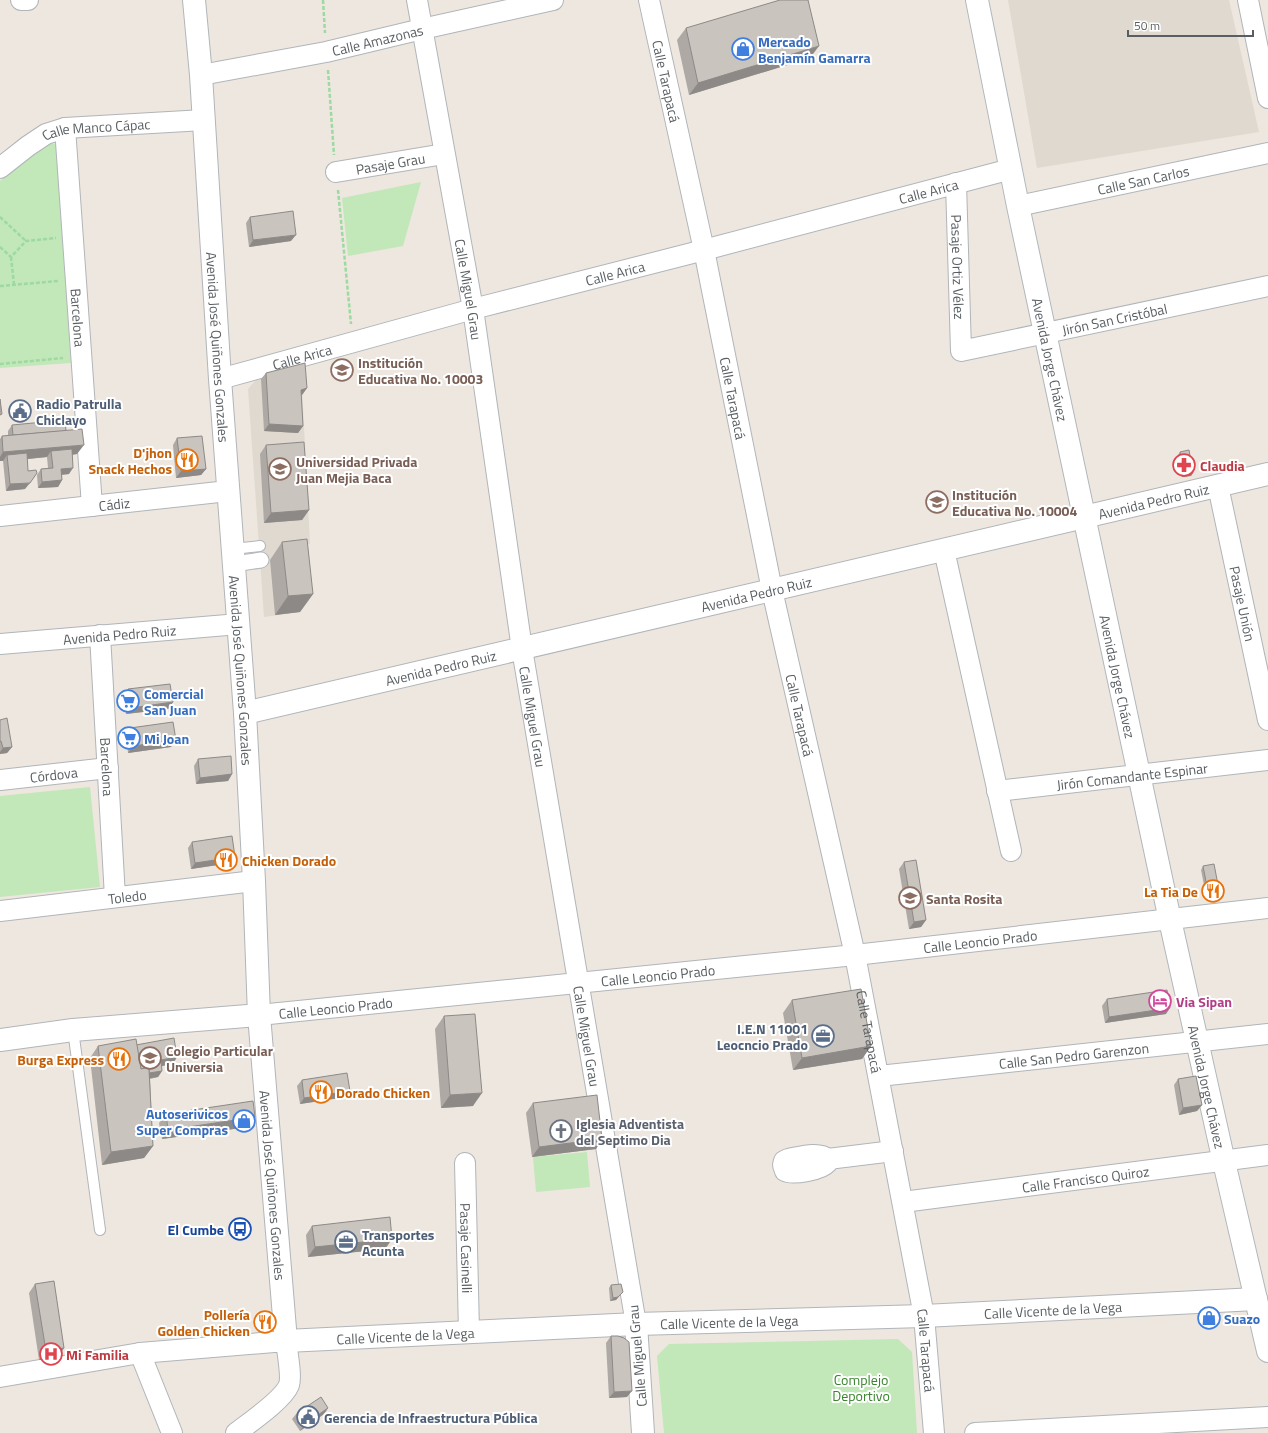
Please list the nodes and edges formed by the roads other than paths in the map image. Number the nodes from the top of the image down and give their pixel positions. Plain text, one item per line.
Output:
1 (21, 0) edge
2 (28, 0) edge
3 (194, 0) edge
4 (417, 0) edge
5 (554, 0) edge
6 (649, 0) edge
7 (977, 0) edge
8 (1248, 0) edge
9 (422, 29) junction
10 (201, 75) junction
11 (1268, 98) edge
12 (204, 120) junction
13 (65, 128) junction
14 (1268, 153) edge
15 (444, 154) junction
16 (0, 168) edge
17 (1011, 169) junction
18 (336, 172) dead end
19 (956, 183) junction
20 (1018, 206) junction
21 (704, 250) junction
22 (1268, 288) edge
23 (473, 309) junction
24 (1045, 334) junction
25 (961, 351) joint
26 (220, 379) junction
27 (1268, 474) edge
28 (1218, 486) junction
29 (228, 491) junction
30 (92, 506) junction
31 (0, 516) edge
32 (1084, 516) junction
33 (944, 550) junction
34 (260, 553) dead end
35 (233, 557) junction
36 (772, 590) junction
37 (239, 624) junction
38 (100, 635) junction
39 (0, 644) edge
40 (522, 650) junction
41 (244, 713) junction
42 (1268, 720) edge
43 (1268, 760) edge
44 (108, 768) junction
45 (1139, 775) junction
46 (0, 780) edge
47 (997, 791) junction
48 (1011, 852) dead end
49 (254, 881) junction
50 (115, 897) junction
51 (1268, 908) edge
52 (0, 911) edge
53 (1170, 920) junction
54 (855, 955) junction
55 (578, 982) junction
56 (259, 1015) junction
57 (73, 1030) junction
58 (1268, 1034) edge
59 (0, 1040) edge
60 (1198, 1041) junction
61 (879, 1076) junction
62 (893, 1151) junction
63 (1268, 1156) edge
64 (828, 1159) dead end
65 (1224, 1162) junction
66 (465, 1163) dead end
67 (903, 1202) junction
68 (100, 1230) dead end
69 (1262, 1299) edge
70 (924, 1316) junction
71 (636, 1324) junction
72 (469, 1332) junction
73 (286, 1341) junction
74 (1268, 1351) edge
75 (140, 1353) junction
76 (0, 1377) edge
77 (1268, 1417) edge
78 (172, 1433) edge
79 (236, 1433) edge
80 (643, 1433) edge
81 (934, 1433) edge
82 (976, 1433) edge

1 - 2 street
3 - 10 street, Avenida José Quiñones Gonzales
4 - 9 street, Calle Miguel Grau
5 - 9 street, Calle Amazonas
6 - 21 street, Calle Tarapacá
7 - 17 street, Avenida Jorge Chávez
8 - 11 street
9 - 10 street, Calle Amazonas
9 - 15 street, Calle Miguel Grau
10 - 12 street, Avenida José Quiñones Gonzales
12 - 13 street, Calle Manco Cápac
12 - 26 street, Avenida José Quiñones Gonzales
13 - 16 street, Calle Manco Cápac
13 - 30 street, Barcelona
14 - 20 street, Calle San Carlos
15 - 18 street, Pasaje Grau
15 - 23 street, Calle Miguel Grau
17 - 19 street, Calle Arica
17 - 20 street, Avenida Jorge Chávez
19 - 21 street, Calle Arica
19 - 25 street, Pasaje Ortiz Vélez
20 - 24 street, Avenida Jorge Chávez
21 - 23 street, Calle Arica
21 - 36 street, Calle Tarapacá
22 - 24 street, Jirón San Cristóbal
23 - 26 street, Calle Arica
23 - 40 street, Calle Miguel Grau
24 - 25 street, Jirón San Cristóbal
24 - 32 street, Avenida Jorge Chávez
26 - 29 street, Avenida José Quiñones Gonzales
27 - 28 street, Avenida Pedro Ruiz
28 - 32 street, Avenida Pedro Ruiz
28 - 42 street, Pasaje Unión
29 - 30 street, Cádiz
29 - 35 street, Avenida José Quiñones Gonzales
30 - 31 street, Cádiz
32 - 33 street, Avenida Pedro Ruiz
32 - 45 street, Avenida Jorge Chávez
33 - 36 street, Avenida Pedro Ruiz
33 - 47 street
34 - 35 street
35 - 37 street, Avenida José Quiñones Gonzales
36 - 40 street, Avenida Pedro Ruiz
36 - 54 street, Calle Tarapacá
37 - 38 street, Avenida Pedro Ruiz
37 - 41 street, Avenida José Quiñones Gonzales
38 - 39 street, Avenida Pedro Ruiz
38 - 44 street, Barcelona
40 - 41 street, Avenida Pedro Ruiz
40 - 55 street, Calle Miguel Grau
41 - 49 street, Avenida José Quiñones Gonzales
43 - 45 street, Jirón Comandante Espinar
44 - 46 street, Córdova
44 - 50 street, Barcelona
45 - 47 street, Jirón Comandante Espinar
45 - 53 street, Avenida Jorge Chávez
47 - 48 street
49 - 50 street, Toledo
49 - 56 street, Avenida José Quiñones Gonzales
50 - 52 street, Toledo
51 - 53 street, Calle Leoncio Prado
53 - 54 street, Calle Leoncio Prado
53 - 60 street, Avenida Jorge Chávez
54 - 55 street, Calle Leoncio Prado
54 - 61 street, Calle Tarapacá
55 - 56 street, Calle Leoncio Prado
55 - 71 street, Calle Miguel Grau
56 - 57 street, Calle Leoncio Prado
56 - 73 street, Avenida José Quiñones Gonzales
57 - 59 street, Calle Leoncio Prado
57 - 68 lane
58 - 60 street, Calle San Pedro Garenzon
60 - 61 street, Calle San Pedro Garenzon
60 - 65 street, Avenida Jorge Chávez
61 - 62 street, Calle Tarapacá
62 - 64 street
62 - 67 street, Calle Tarapacá
63 - 65 street, Calle Francisco Quiroz
65 - 67 street, Calle Francisco Quiroz
65 - 69 street, Avenida Jorge Chávez
66 - 72 street, Pasaje Casinelli
67 - 70 street, Calle Tarapacá
69 - 70 street, Calle Vicente de la Vega
69 - 74 street, Avenida Jorge Chávez
70 - 71 street, Calle Vicente de la Vega
70 - 81 street, Calle Tarapacá
71 - 72 street, Calle Vicente de la Vega
71 - 80 street, Calle Miguel Grau
72 - 73 street, Calle Vicente de la Vega
73 - 75 street, Calle Vicente de la Vega
73 - 79 street
75 - 76 street, Calle Vicente de la Vega
75 - 78 street
77 - 82 street

